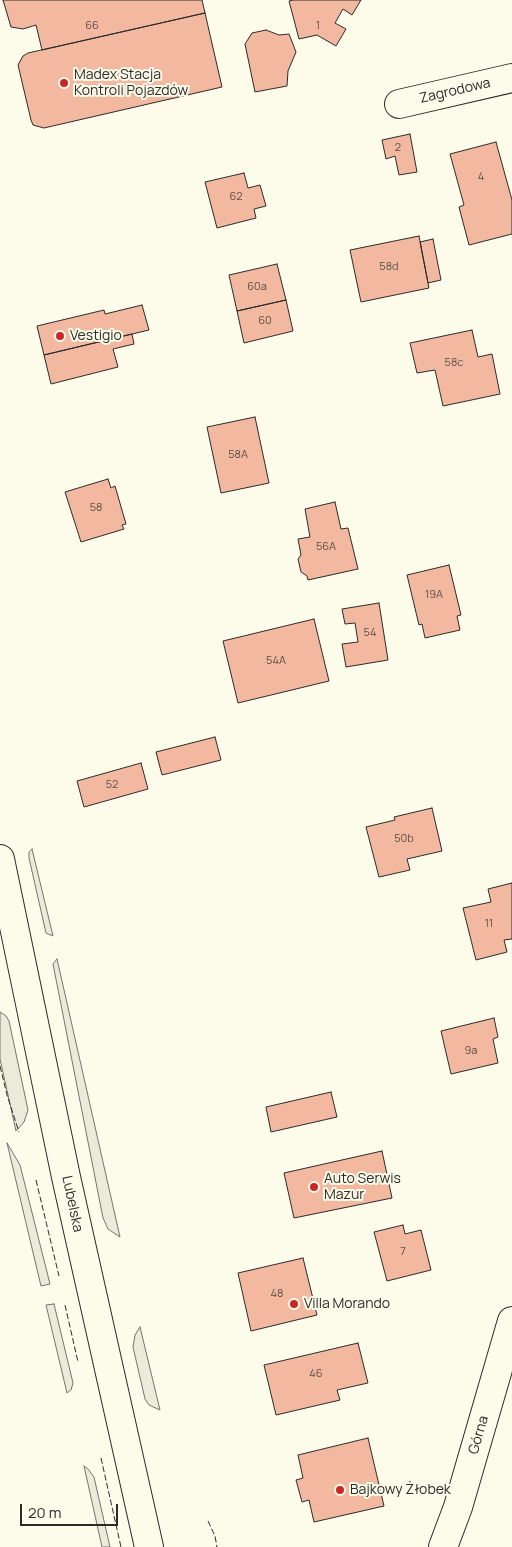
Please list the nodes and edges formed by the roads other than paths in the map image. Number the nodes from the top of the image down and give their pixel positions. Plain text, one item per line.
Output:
1 (512, 78) edge
2 (398, 104) dead end
3 (0, 859) edge
4 (512, 1322) edge
5 (149, 1547) edge
6 (443, 1547) edge

1 - 2 main road, Zagrodowa
3 - 5 main road, Lubelska
4 - 6 main road, Górna

